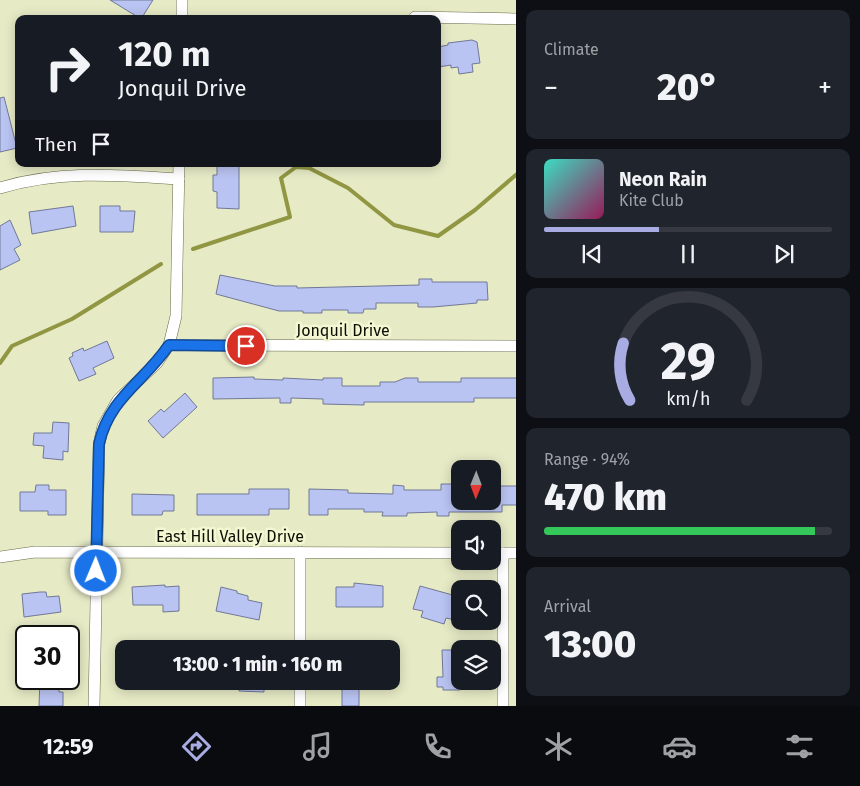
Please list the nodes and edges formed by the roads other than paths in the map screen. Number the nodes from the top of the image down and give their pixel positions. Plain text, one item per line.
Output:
1 (182, 0) edge
2 (182, 15) edge
3 (441, 17) edge
4 (516, 18) edge
5 (179, 167) edge
6 (179, 179) junction
7 (0, 188) edge
8 (169, 345) junction
9 (516, 346) edge
10 (97, 552) junction
11 (300, 552) junction
12 (451, 553) edge
13 (501, 553) edge
14 (516, 553) edge
15 (0, 557) edge
16 (499, 570) edge
17 (300, 640) edge
18 (300, 690) edge
19 (94, 706) edge
20 (300, 706) edge
21 (503, 706) edge

1 - 2 street
3 - 4 street
5 - 6 street
6 - 7 street
6 - 8 street
8 - 9 street, Jonquil Drive
8 - 10 street
10 - 11 street, East Hill Valley Drive
10 - 15 street, East Hill Valley Drive
10 - 19 street
11 - 12 street, East Hill Valley Drive
11 - 17 street
13 - 14 street
16 - 21 street
18 - 20 street

